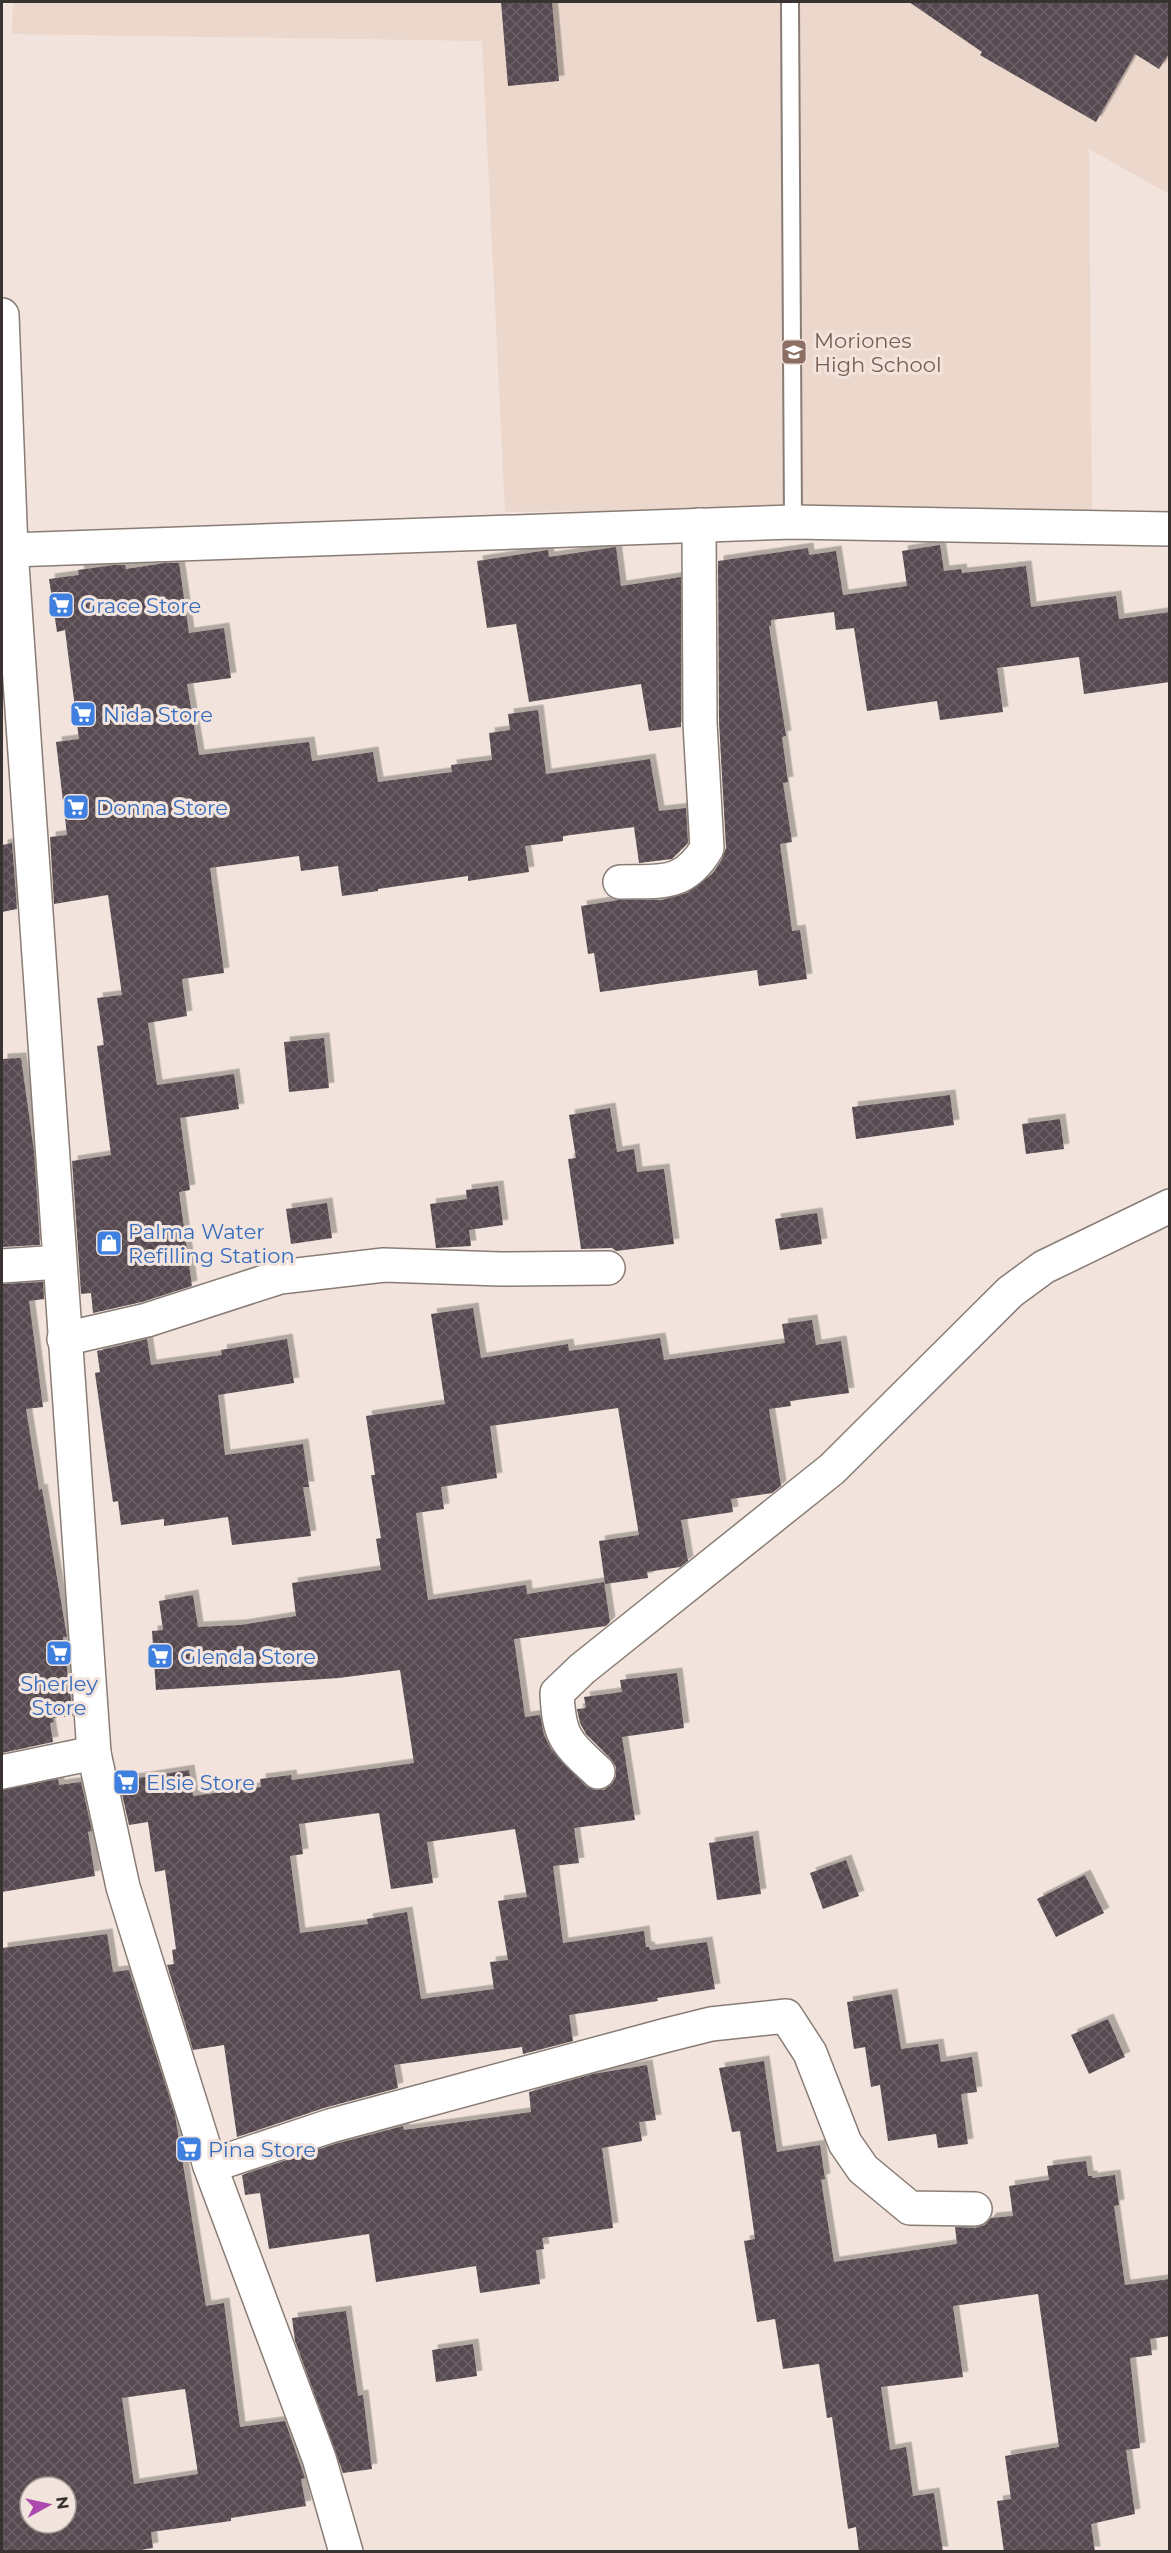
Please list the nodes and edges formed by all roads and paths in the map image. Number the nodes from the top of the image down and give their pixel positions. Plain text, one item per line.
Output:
1 (790, 2) edge
2 (2, 315) edge
3 (793, 522) junction
4 (699, 525) junction
5 (1170, 529) edge
6 (11, 550) junction
7 (8, 598) edge
8 (620, 882) dead end
9 (1169, 1202) edge
10 (59, 1262) junction
11 (2, 1266) edge
12 (608, 1268) dead end
13 (64, 1339) junction
14 (94, 1753) junction
15 (2, 1772) edge
16 (598, 1772) dead end
17 (210, 2166) junction
18 (975, 2209) dead end
19 (346, 2552) edge

1 - 3 lane
2 - 6 street
3 - 4 street
3 - 5 street
4 - 6 street
4 - 8 street
6 - 7 street
7 - 10 street
9 - 16 street
10 - 11 street
10 - 13 street
12 - 13 street
13 - 14 street
14 - 15 street
14 - 17 street
17 - 18 street
17 - 19 street

